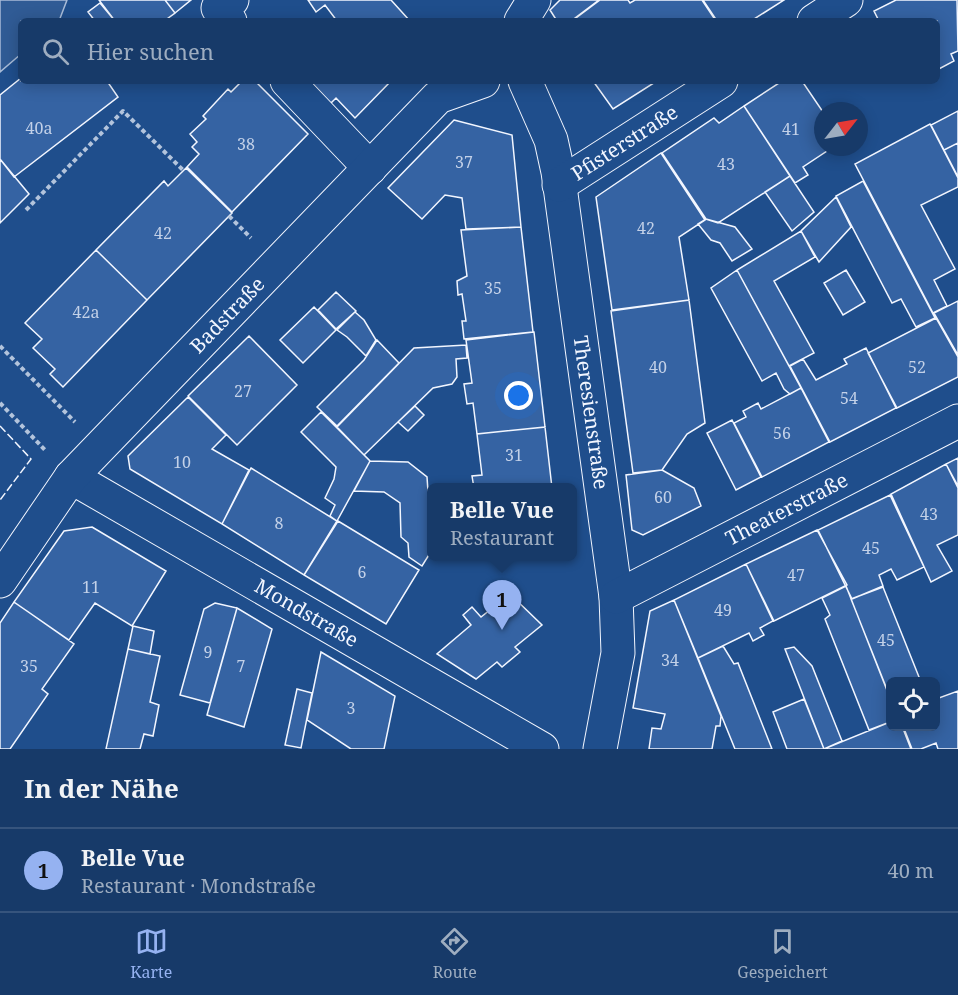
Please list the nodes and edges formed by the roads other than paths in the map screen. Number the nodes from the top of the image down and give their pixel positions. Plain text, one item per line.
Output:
1 (534, 0) edge
2 (846, 0) edge
3 (523, 18) edge
4 (819, 18) edge
5 (290, 84) edge
6 (475, 84) edge
7 (526, 84) edge
8 (716, 84) edge
9 (370, 168) junction
10 (559, 185) junction
11 (958, 421) edge
12 (71, 477) junction
13 (0, 581) edge
14 (616, 597) junction
15 (542, 749) edge
16 (600, 749) edge

1 - 3 street
2 - 4 street
5 - 9 street
6 - 9 street, Badstraße
7 - 10 street, Theresienstraße
8 - 10 street, Pfisterstraße
9 - 12 street, Badstraße
10 - 14 street, Theresienstraße
11 - 14 street, Theaterstraße
12 - 13 street, Badstraße
12 - 15 street, Mondstraße
14 - 16 street, Theresienstraße

